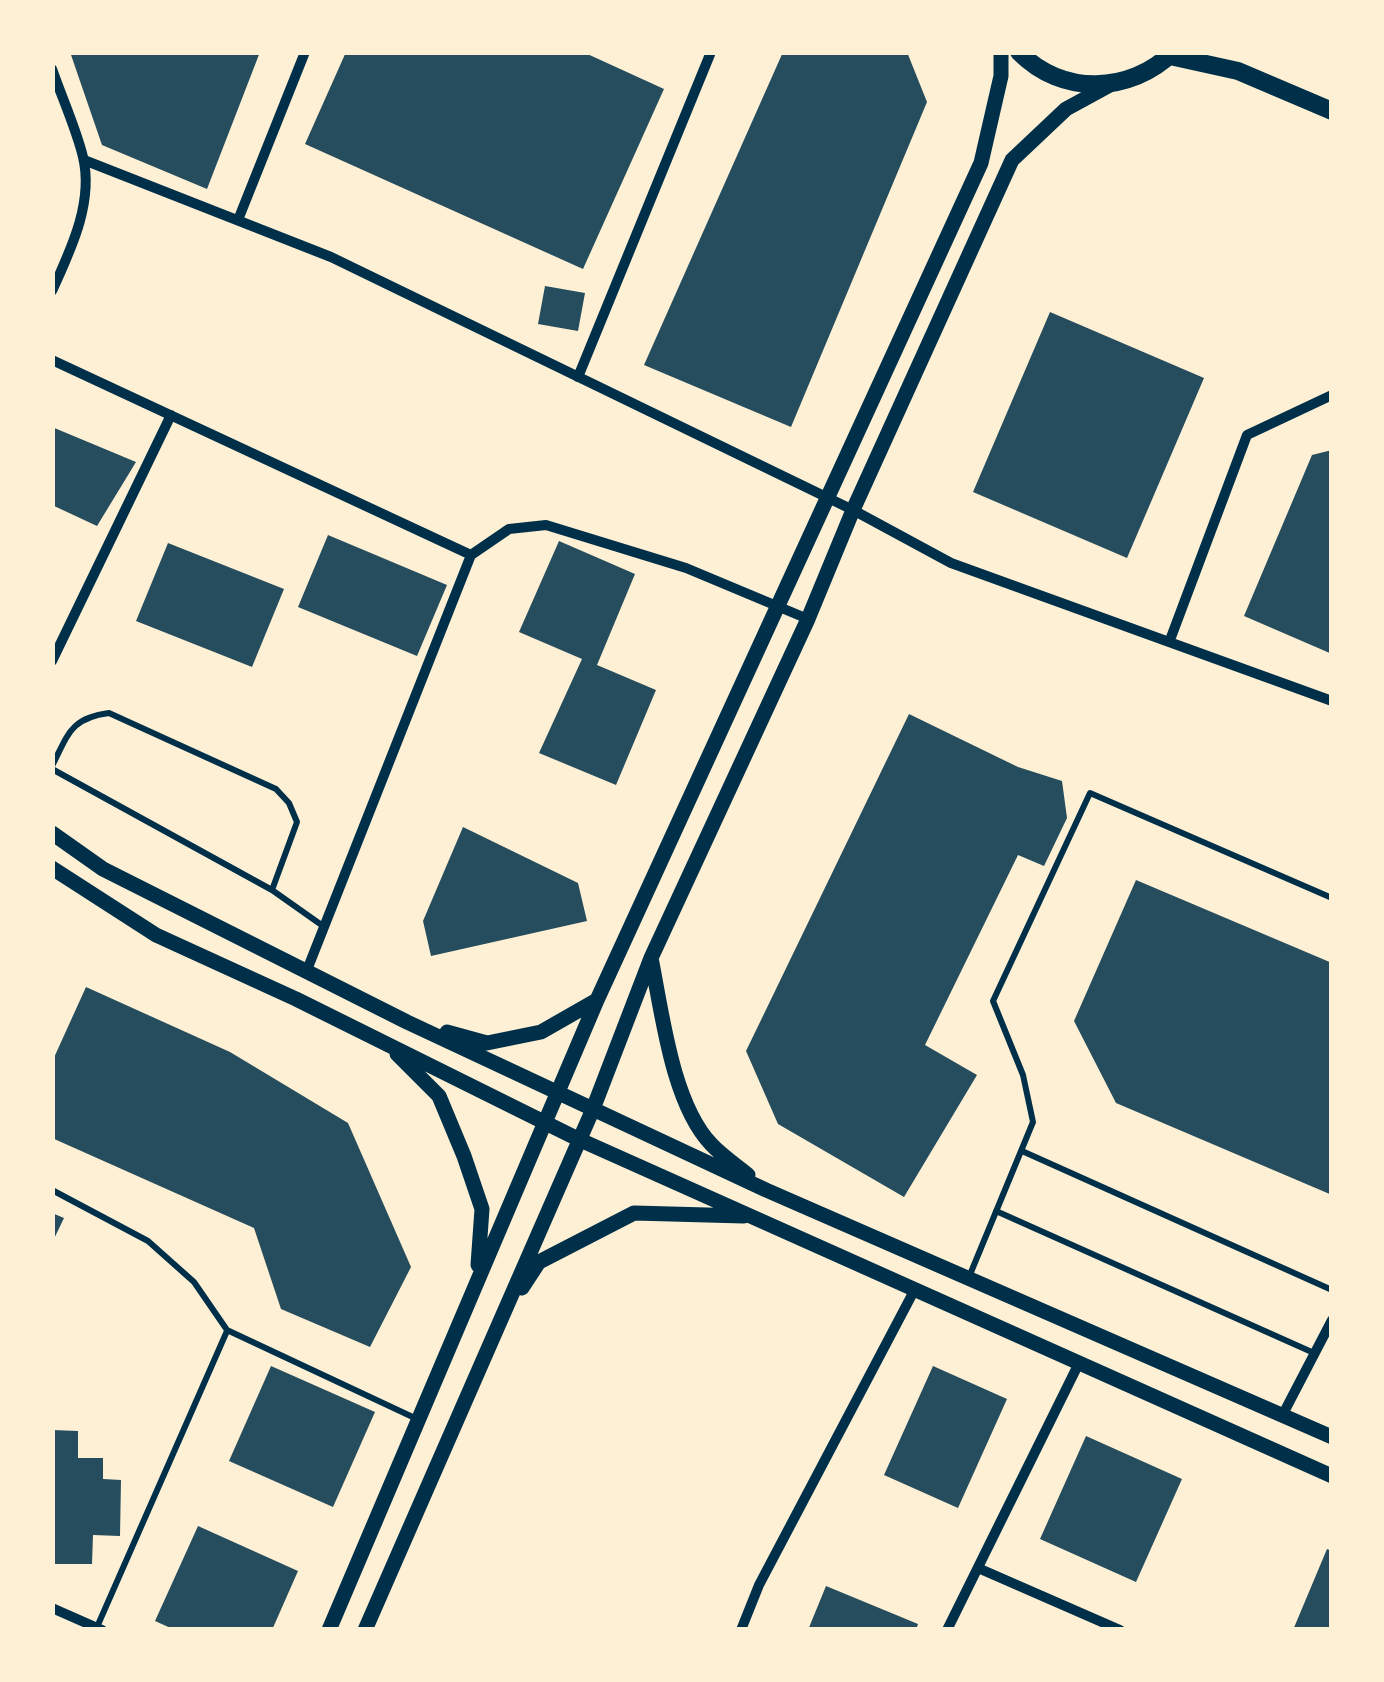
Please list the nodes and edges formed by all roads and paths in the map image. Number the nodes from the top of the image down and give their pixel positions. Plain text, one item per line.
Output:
1 (305, 52) edge
2 (711, 52) edge
3 (1000, 52) edge
4 (1019, 52) edge
5 (1172, 54) edge
6 (52, 69) edge
7 (1111, 84) junction
8 (1332, 111) edge
9 (84, 160) junction
10 (238, 220) junction
11 (52, 292) edge
12 (52, 360) edge
13 (578, 377) junction
14 (1332, 396) edge
15 (172, 415) junction
16 (829, 498) junction
17 (852, 510) junction
18 (471, 555) junction
19 (780, 607) junction
20 (808, 619) junction
21 (1170, 640) junction
22 (52, 661) edge
23 (1332, 701) edge
24 (52, 767) edge
25 (52, 833) edge
26 (53, 871) edge
27 (272, 890) junction
28 (1332, 898) edge
29 (324, 927) junction
30 (651, 958) junction
31 (307, 970) junction
32 (597, 1000) junction
33 (407, 1022) junction
34 (387, 1044) junction
35 (556, 1091) junction
36 (593, 1109) junction
37 (545, 1122) junction
38 (578, 1139) junction
39 (1022, 1151) junction
40 (52, 1190) edge
41 (766, 1190) junction
42 (996, 1210) junction
43 (754, 1216) junction
44 (968, 1277) junction
45 (478, 1278) junction
46 (915, 1289) junction
47 (1332, 1290) edge
48 (1332, 1320) edge
49 (498, 1324) junction
50 (227, 1330) junction
51 (1316, 1354) junction
52 (1078, 1363) junction
53 (1282, 1416) junction
54 (418, 1419) junction
55 (1332, 1437) edge
56 (1332, 1476) edge
57 (978, 1568) junction
58 (52, 1608) edge
59 (100, 1628) edge
60 (329, 1630) edge
61 (365, 1630) edge
62 (742, 1630) edge
63 (947, 1630) edge
64 (1120, 1630) edge

1 - 10 street
2 - 13 street
3 - 16 street
4 - 7 main road
5 - 7 main road
5 - 8 main road
6 - 9 street
7 - 17 street
9 - 10 street
9 - 11 street
10 - 13 street
12 - 15 street
13 - 16 street
14 - 21 street
15 - 18 street
15 - 22 street
16 - 17 street
16 - 19 street
17 - 20 street
17 - 21 street
18 - 19 street
18 - 29 street
19 - 20 street
19 - 32 street
20 - 30 street
21 - 23 street
24 - 27 lane
24 - 27 lane
25 - 31 street
26 - 34 street
27 - 29 lane
28 - 39 lane
29 - 31 street
30 - 36 street
30 - 41 street
31 - 33 street
32 - 33 street
32 - 35 street
33 - 35 street
34 - 37 street
34 - 45 street
35 - 36 street
35 - 37 street
36 - 38 street
36 - 41 street
37 - 38 street
37 - 45 street
38 - 43 street
38 - 49 street
39 - 42 lane
39 - 47 lane
40 - 50 lane
41 - 44 street
42 - 44 lane
42 - 51 lane
43 - 46 street
43 - 49 street
44 - 53 street
45 - 54 street
46 - 52 street
46 - 62 street
48 - 51 street
49 - 61 street
50 - 54 lane
50 - 59 lane
51 - 53 street
52 - 56 street
52 - 57 street
53 - 55 street
54 - 60 street
57 - 63 street
57 - 64 street
58 - 59 street

